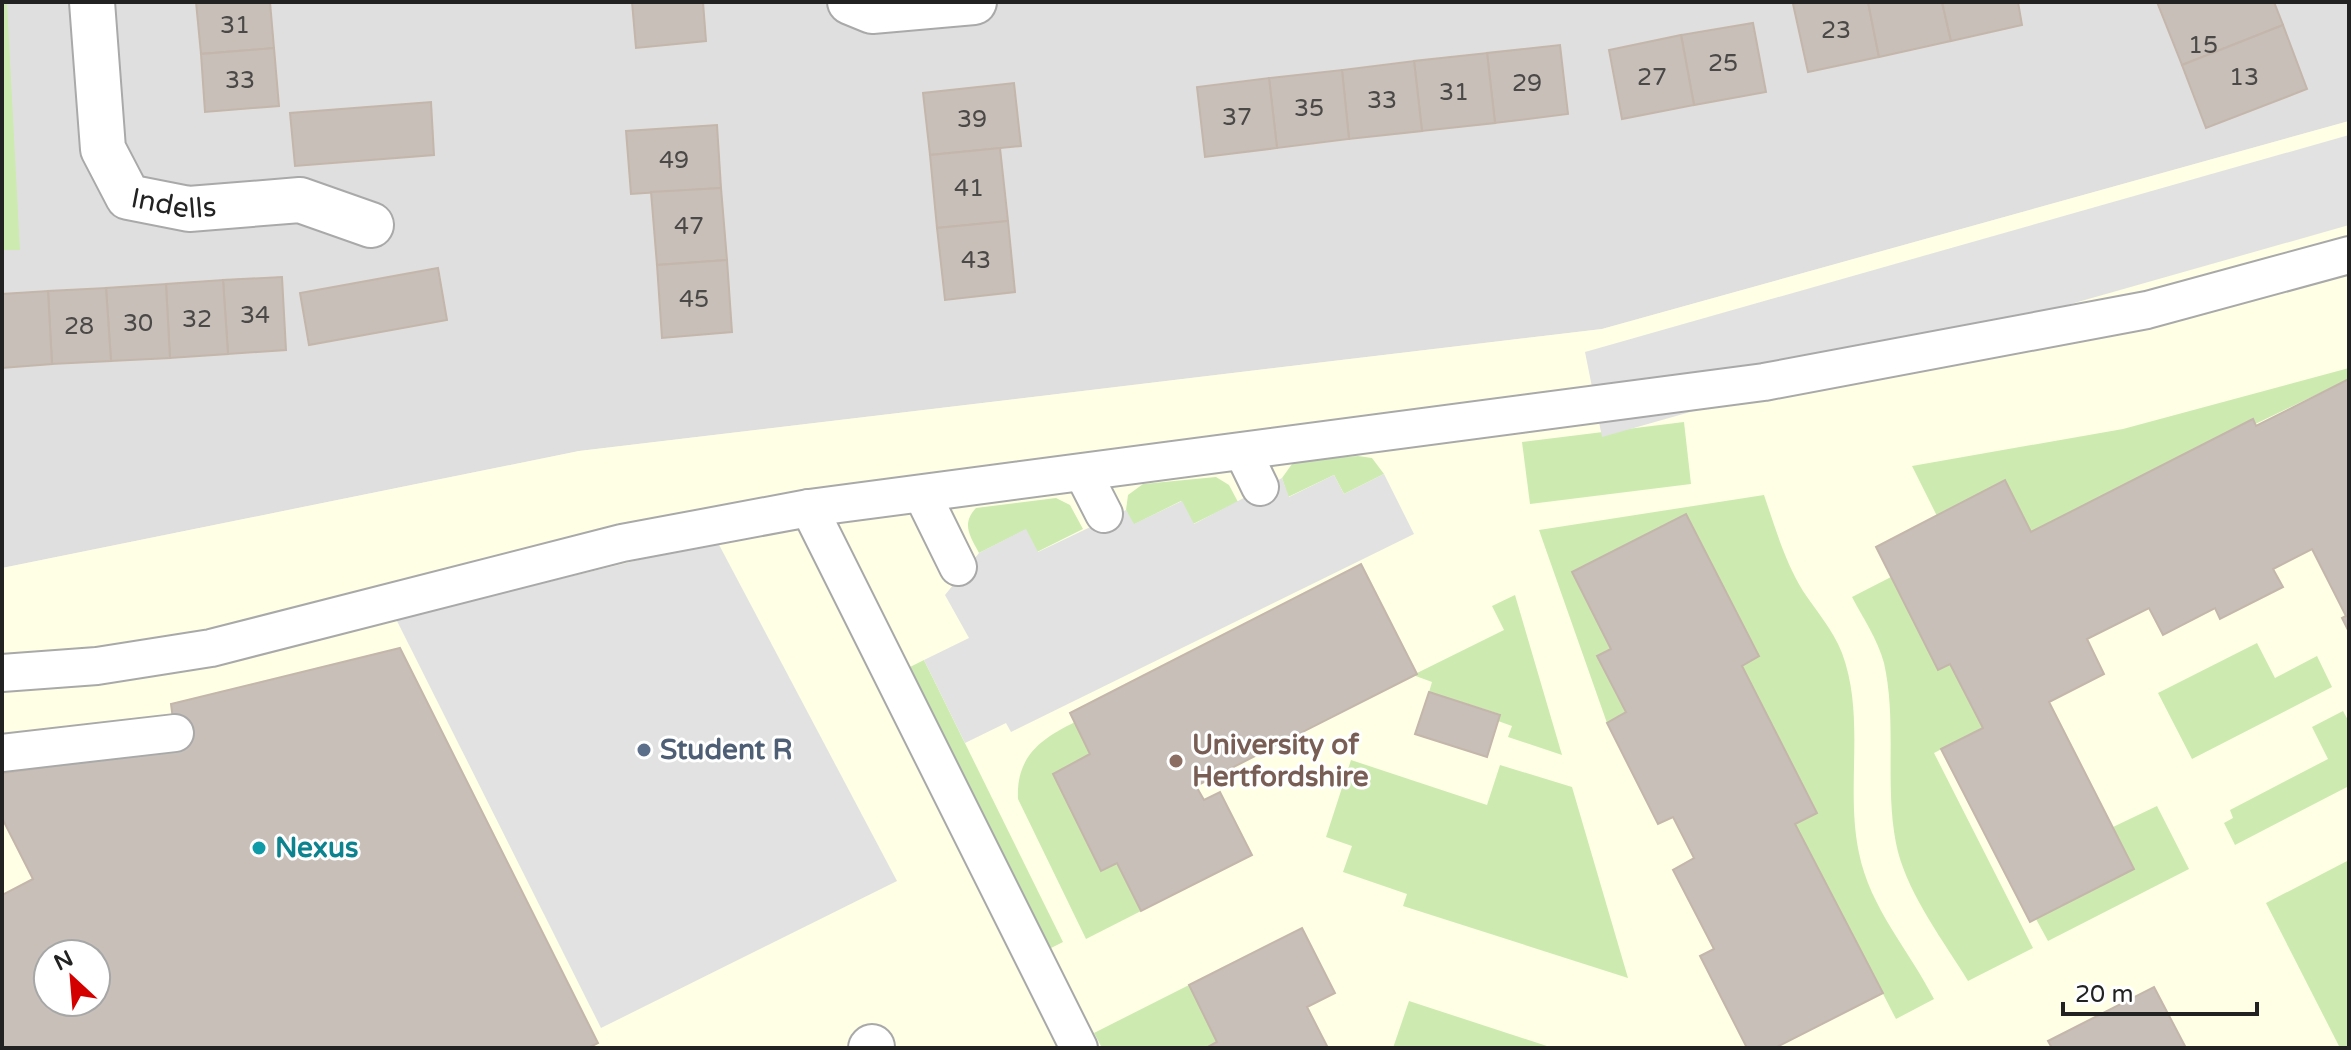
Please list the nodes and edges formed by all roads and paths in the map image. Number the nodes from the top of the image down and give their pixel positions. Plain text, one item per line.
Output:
1 (92, 2) edge
2 (850, 2) edge
3 (974, 2) edge
4 (371, 225) dead end
5 (2349, 255) edge
6 (1243, 452) junction
7 (1083, 473) junction
8 (1260, 487) dead end
9 (922, 494) junction
10 (809, 508) junction
11 (1104, 514) dead end
12 (958, 567) dead end
13 (2, 673) edge
14 (175, 733) dead end
15 (2, 753) edge
16 (1079, 1048) edge

1 - 4 street, Indells
2 - 3 street
5 - 6 lane
6 - 7 lane
6 - 8 lane
7 - 9 lane
7 - 11 lane
9 - 10 lane
9 - 12 lane
10 - 13 lane
10 - 16 lane
14 - 15 lane

